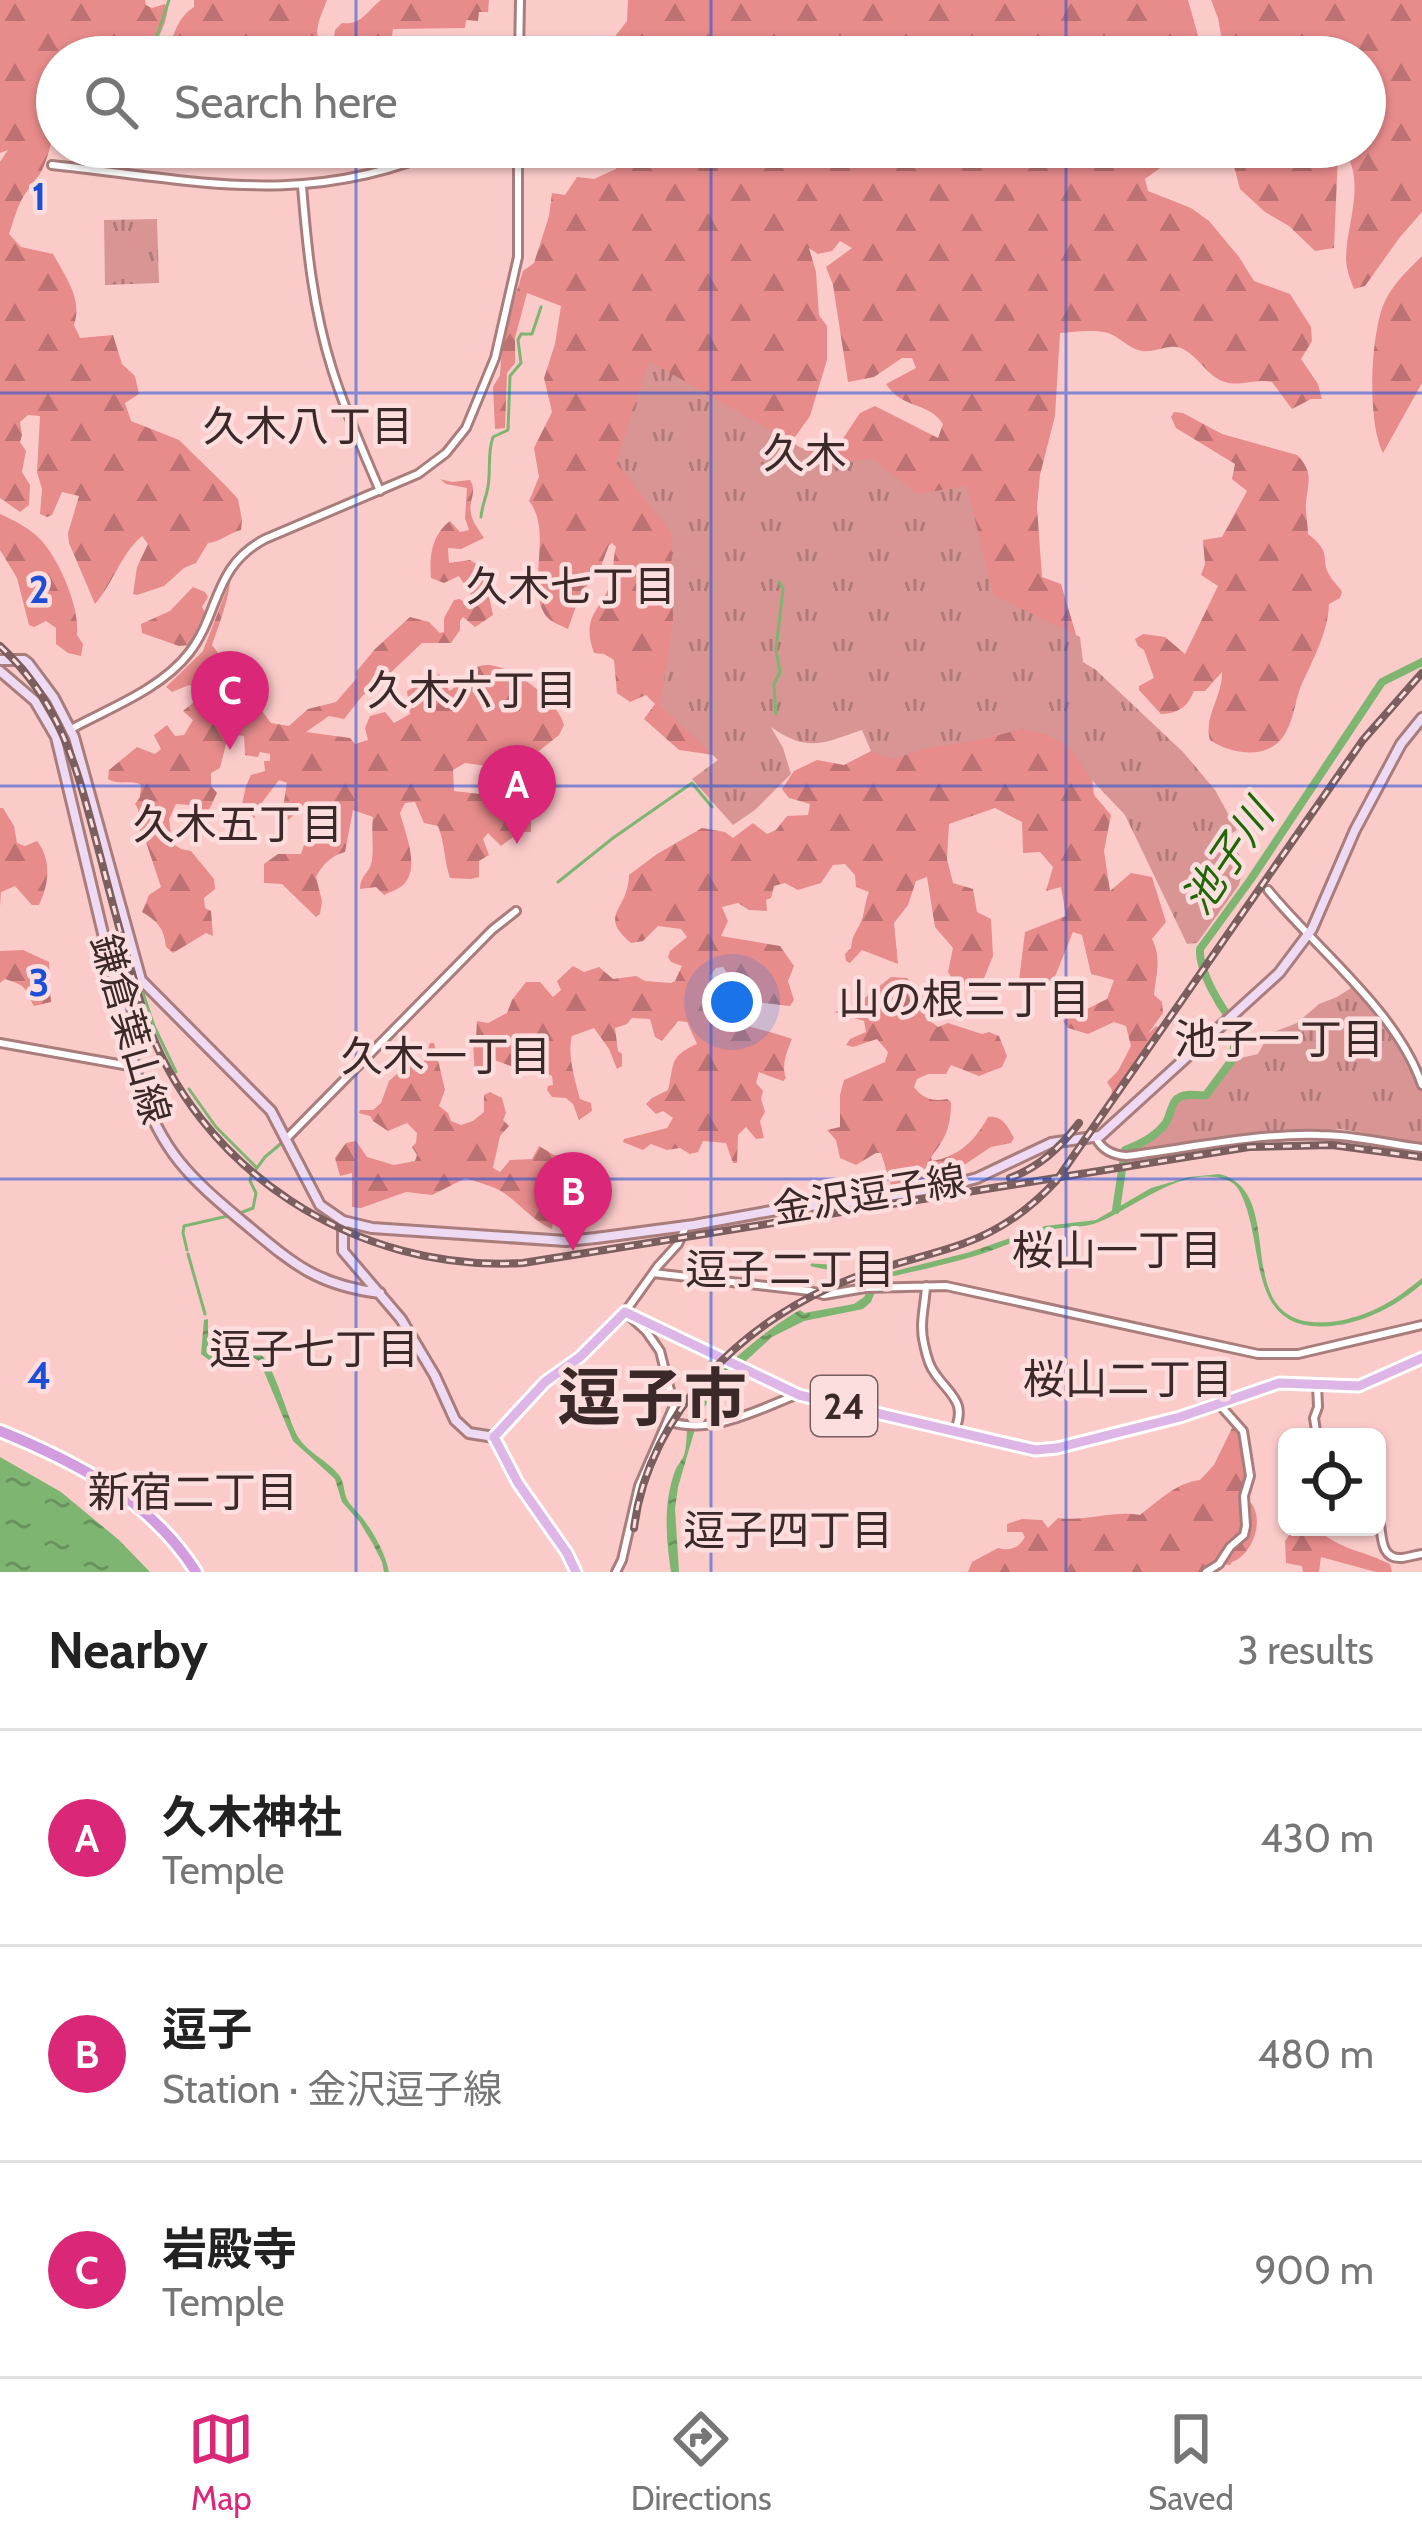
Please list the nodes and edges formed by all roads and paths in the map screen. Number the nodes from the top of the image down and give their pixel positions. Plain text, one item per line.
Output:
1 (520, 0) edge
2 (519, 36) edge
3 (78, 168) edge
4 (390, 168) edge
5 (518, 168) edge
6 (302, 185) junction
7 (380, 491) junction
8 (2, 664) edge
9 (1422, 718) edge
10 (71, 729) junction
11 (1268, 890) dead end
12 (516, 911) dead end
13 (1308, 934) junction
14 (0, 1043) edge
15 (135, 1067) junction
16 (1422, 1085) edge
17 (1096, 1138) junction
18 (286, 1139) junction
19 (1422, 1148) edge
20 (343, 1221) junction
21 (686, 1226) junction
22 (653, 1273) junction
23 (926, 1286) junction
24 (380, 1293) junction
25 (626, 1312) junction
26 (1422, 1325) edge
27 (650, 1330) junction
28 (1422, 1358) edge
29 (1317, 1384) junction
30 (798, 1394) junction
31 (1219, 1404) junction
32 (668, 1421) junction
33 (1316, 1428) edge
34 (0, 1431) edge
35 (954, 1432) junction
36 (494, 1437) junction
37 (1382, 1536) edge
38 (1422, 1554) edge
39 (196, 1572) edge
40 (576, 1572) edge
41 (616, 1572) edge
42 (1206, 1572) edge

1 - 2 street
3 - 6 street
4 - 6 street
5 - 7 street
6 - 7 street
7 - 10 street
8 - 10 main road
8 - 15 main road, 鎌倉葉山線
9 - 13 main road
10 - 18 main road
11 - 13 street
12 - 18 street
13 - 16 street
13 - 17 main road
14 - 15 street
15 - 24 main road, 鎌倉葉山線
17 - 19 street
17 - 21 main road, 金沢逗子線
18 - 20 main road
20 - 21 main road, 金沢逗子線
20 - 24 main road
21 - 22 street
22 - 23 street
22 - 25 street
23 - 26 street
23 - 35 street
24 - 36 main road
25 - 27 main road, 24
25 - 36 main road
27 - 30 main road, 24
27 - 32 street
28 - 29 main road, 24
29 - 31 main road, 24
29 - 33 street
30 - 32 street
30 - 35 main road, 24
31 - 35 main road, 24
31 - 42 street
32 - 41 street
34 - 39 highway
36 - 40 main road
37 - 38 street

